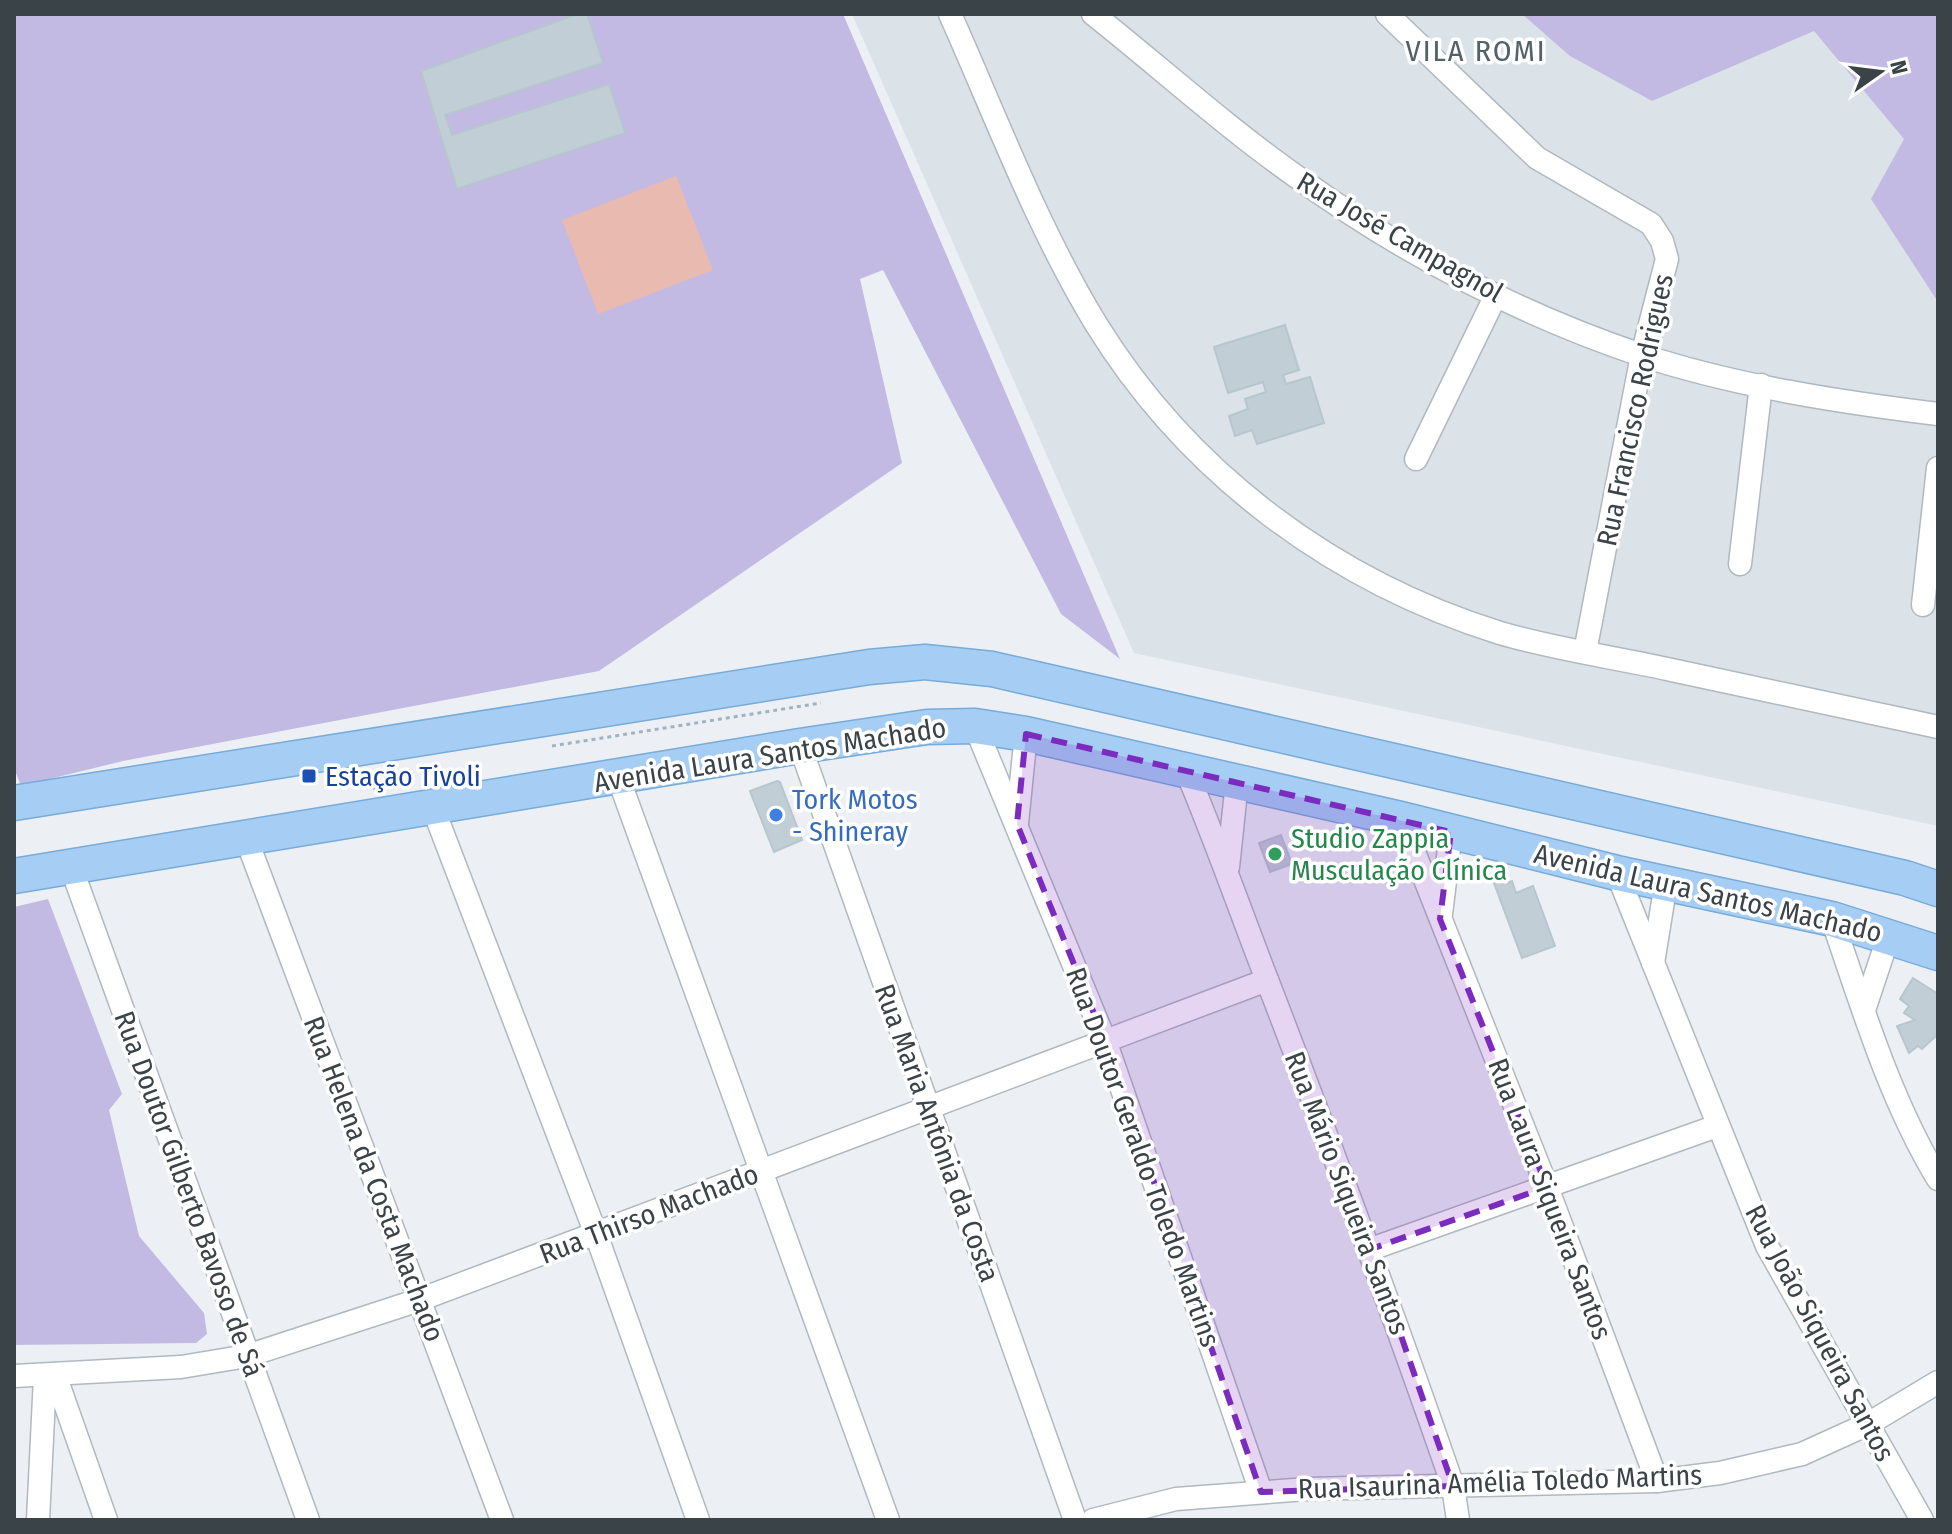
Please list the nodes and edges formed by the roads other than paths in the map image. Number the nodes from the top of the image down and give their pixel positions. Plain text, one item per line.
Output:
1 (950, 14) edge
2 (1093, 14) edge
3 (1387, 14) edge
4 (1496, 295) junction
5 (1642, 355) junction
6 (1761, 385) junction
7 (1938, 414) edge
8 (1416, 459) dead end
9 (1938, 468) edge
10 (1740, 564) dead end
11 (1923, 605) dead end
12 (1585, 652) junction
13 (975, 726) junction
14 (1938, 727) edge
15 (1026, 734) junction
16 (800, 746) junction
17 (1186, 770) junction
18 (618, 777) junction
19 (1237, 782) junction
20 (14, 803) edge
21 (433, 808) junction
22 (1401, 819) junction
23 (1017, 824) junction
24 (1451, 832) junction
25 (246, 838) junction
26 (71, 867) junction
27 (1228, 868) junction
28 (1617, 873) junction
29 (14, 876) edge
30 (1666, 883) junction
31 (1938, 889) edge
32 (1440, 919) junction
33 (1832, 919) junction
34 (1889, 935) junction
35 (1938, 953) edge
36 (1653, 964) junction
37 (1267, 980) junction
38 (1864, 1010) junction
39 (1106, 1043) junction
40 (928, 1110) junction
41 (1717, 1126) junction
42 (762, 1171) junction
43 (1938, 1179) edge
44 (1547, 1187) junction
45 (596, 1234) junction
46 (1371, 1249) junction
47 (419, 1300) junction
48 (247, 1356) junction
49 (14, 1376) edge
50 (50, 1376) junction
51 (1938, 1382) edge
52 (1868, 1424) junction
53 (1657, 1481) junction
54 (1453, 1486) junction
55 (1261, 1492) junction
56 (103, 1519) edge
57 (38, 1520) edge
58 (308, 1520) edge
59 (502, 1520) edge
60 (698, 1520) edge
61 (888, 1520) edge
62 (1075, 1520) edge
63 (1093, 1520) edge
64 (1458, 1520) edge
65 (1922, 1520) edge

1 - 12 street
2 - 4 street, Rua José Campagnol
3 - 5 street, Rua Francisco Rodrigues
4 - 5 street, Rua José Campagnol
4 - 8 street
5 - 6 street, Rua José Campagnol
5 - 12 street, Rua Francisco Rodrigues
6 - 7 street, Rua José Campagnol
6 - 10 street
9 - 11 street
12 - 14 street
13 - 15 main road, Avenida Laura Santos Machado
13 - 16 main road, Avenida Laura Santos Machado
13 - 23 street, Rua Doutor Geraldo Toledo Martins
15 - 17 main road, Avenida Laura Santos Machado
15 - 23 street, Rua Doutor Geraldo Toledo Martins
16 - 18 main road, Avenida Laura Santos Machado
16 - 40 street, Rua Maria Antônia da Costa
17 - 19 main road, Avenida Laura Santos Machado
17 - 27 street, Rua Mário Siqueira Santos
18 - 21 main road, Avenida Laura Santos Machado
18 - 42 street
19 - 22 main road, Avenida Laura Santos Machado
19 - 27 street, Rua Mário Siqueira Santos
20 - 31 main road, Avenida Laura Santos Machado
21 - 25 main road, Avenida Laura Santos Machado
21 - 45 street
22 - 24 main road, Avenida Laura Santos Machado
22 - 32 street, Rua Laura Siqueira Santos
23 - 39 street, Rua Doutor Geraldo Toledo Martins
24 - 28 main road, Avenida Laura Santos Machado
24 - 32 street, Rua Laura Siqueira Santos
25 - 26 main road, Avenida Laura Santos Machado
25 - 47 street, Rua Helena da Costa Machado
26 - 29 main road, Avenida Laura Santos Machado
26 - 48 street, Rua Doutor Gilberto Bavoso de Sá
27 - 37 street, Rua Mário Siqueira Santos
28 - 30 main road, Avenida Laura Santos Machado
28 - 36 street, Rua João Siqueira Santos
30 - 33 main road, Avenida Laura Santos Machado
30 - 36 street
32 - 44 street, Rua Laura Siqueira Santos
33 - 34 main road, Avenida Laura Santos Machado
33 - 38 street
34 - 35 main road, Avenida Laura Santos Machado
34 - 38 street
36 - 41 street, Rua João Siqueira Santos
37 - 39 street, Rua Thirso Machado
37 - 46 street, Rua Mário Siqueira Santos
38 - 43 street
39 - 40 street, Rua Thirso Machado
39 - 55 street, Rua Doutor Geraldo Toledo Martins
40 - 42 street, Rua Thirso Machado
40 - 62 street, Rua Maria Antônia da Costa
41 - 44 street
41 - 52 street, Rua João Siqueira Santos
42 - 45 street, Rua Thirso Machado
42 - 61 street
44 - 46 street
44 - 53 street, Rua Laura Siqueira Santos
45 - 47 street, Rua Thirso Machado
45 - 60 street
46 - 54 street, Rua Mário Siqueira Santos
47 - 48 street, Rua Thirso Machado
47 - 59 street, Rua Helena da Costa Machado
48 - 50 street, Rua Thirso Machado
48 - 58 street, Rua Doutor Gilberto Bavoso de Sá
49 - 50 street, Rua Thirso Machado
50 - 56 street
50 - 57 street
51 - 52 street, Rua Isaurina Amélia Toledo Martins
52 - 53 street, Rua Isaurina Amélia Toledo Martins
52 - 65 street, Rua João Siqueira Santos
53 - 54 street, Rua Isaurina Amélia Toledo Martins
54 - 55 street, Rua Isaurina Amélia Toledo Martins
54 - 64 street, Rua Mário Siqueira Santos
55 - 63 street, Rua Isaurina Amélia Toledo Martins

